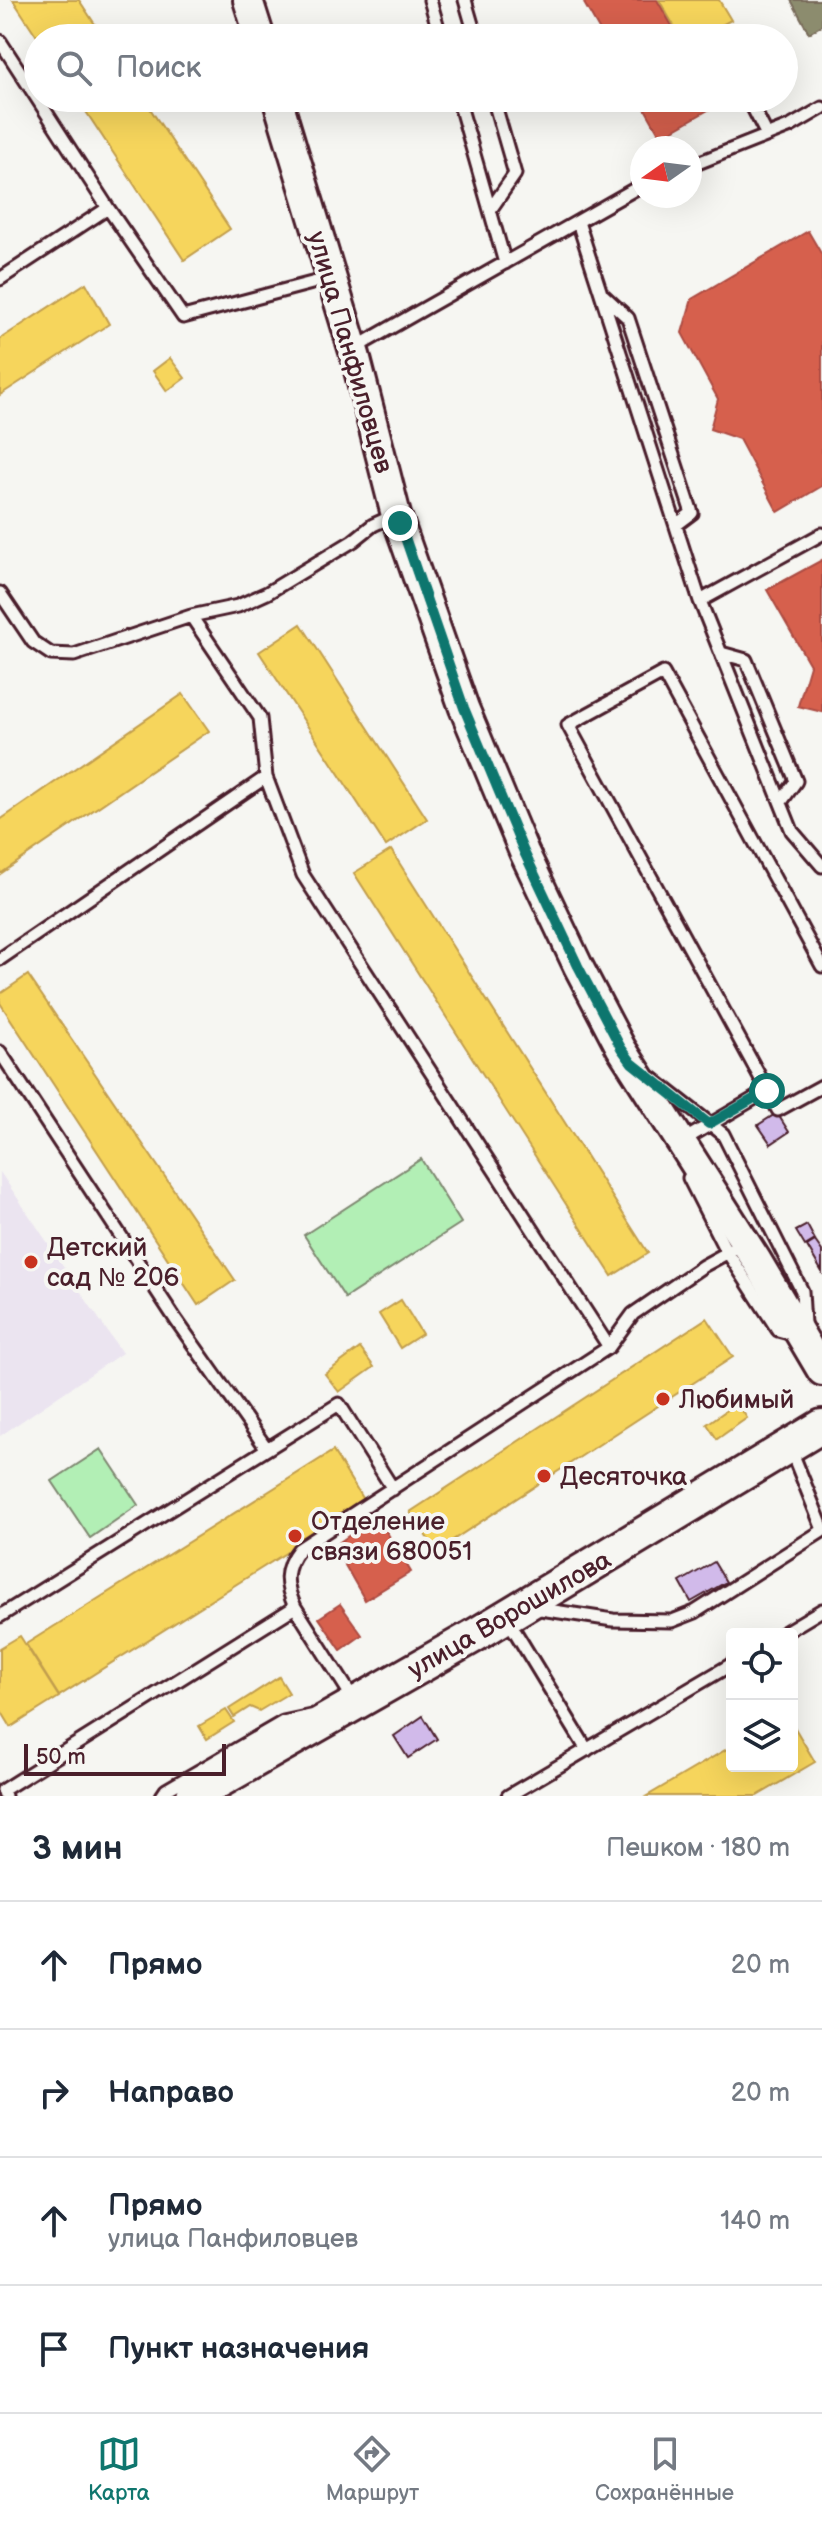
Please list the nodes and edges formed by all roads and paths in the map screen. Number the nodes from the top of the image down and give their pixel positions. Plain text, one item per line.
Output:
1 (248, 0) edge
2 (430, 0) edge
3 (465, 0) edge
4 (256, 24) edge
5 (437, 24) edge
6 (472, 24) edge
7 (0, 41) edge
8 (24, 78) edge
9 (822, 108) edge
10 (46, 112) edge
11 (281, 112) edge
12 (462, 112) edge
13 (497, 112) edge
14 (755, 112) edge
15 (767, 135) junction
16 (702, 161) edge
17 (630, 192) edge
18 (108, 208) junction
19 (490, 210) junction
20 (578, 222) junction
21 (505, 263) junction
22 (331, 278) junction
23 (0, 279) edge
24 (601, 294) junction
25 (353, 349) junction
26 (396, 515) junction
27 (676, 525) junction
28 (822, 534) edge
29 (0, 593) edge
30 (700, 601) junction
31 (191, 616) junction
32 (721, 653) junction
33 (266, 777) junction
34 (781, 802) junction
35 (820, 867) edge
36 (0, 959) edge
37 (822, 966) edge
38 (0, 1052) edge
39 (632, 1063) junction
40 (822, 1086) edge
41 (767, 1091) junction
42 (709, 1124) junction
43 (682, 1141) junction
44 (737, 1248) junction
45 (804, 1340) junction
46 (609, 1347) junction
47 (822, 1371) edge
48 (822, 1426) edge
49 (790, 1447) junction
50 (267, 1449) junction
51 (393, 1489) junction
52 (822, 1529) edge
53 (295, 1607) junction
54 (822, 1610) edge
55 (514, 1612) junction
56 (0, 1616) edge
57 (792, 1628) edge
58 (726, 1668) edge
59 (349, 1708) junction
60 (587, 1750) junction
61 (3, 1790) edge
62 (162, 1796) edge
63 (193, 1796) edge
64 (508, 1796) edge

1 - 4 street
2 - 5 lane
3 - 6 lane
7 - 8 lane
9 - 15 lane
10 - 18 lane
11 - 22 street, улица Панфиловцев
12 - 19 lane
13 - 19 lane
14 - 15 lane
15 - 16 lane
17 - 20 lane
18 - 22 lane
18 - 23 lane
19 - 21 lane
20 - 21 lane
20 - 24 lane
21 - 25 lane
22 - 25 street, улица Панфиловцев
24 - 27 lane
24 - 27 lane
25 - 26 street, улица Панфиловцев
26 - 31 lane
26 - 39 street, улица Панфиловцев
27 - 30 lane
28 - 30 lane
29 - 31 lane
30 - 32 lane
31 - 33 lane
32 - 34 lane
32 - 34 lane
33 - 36 lane
33 - 46 lane
34 - 35 lane
37 - 41 lane
38 - 50 lane
39 - 42 lane
39 - 43 street, улица Панфиловцев
39 - 44 lane
40 - 41 lane
41 - 42 lane
42 - 43 lane
42 - 45 lane
43 - 44 street, улица Панфиловцев
44 - 45 street, улица Панфиловцев
44 - 46 lane
45 - 47 street, улица Панфиловцев
46 - 51 lane
48 - 49 main road, улица Ворошилова
49 - 52 lane
49 - 55 main road, улица Ворошилова
50 - 51 lane
50 - 56 lane
51 - 53 lane
52 - 55 lane
53 - 59 lane
53 - 61 lane
54 - 57 lane
55 - 59 main road, улица Ворошилова
55 - 60 lane
58 - 60 lane
59 - 62 lane
59 - 63 main road, улица Ворошилова
60 - 64 lane

